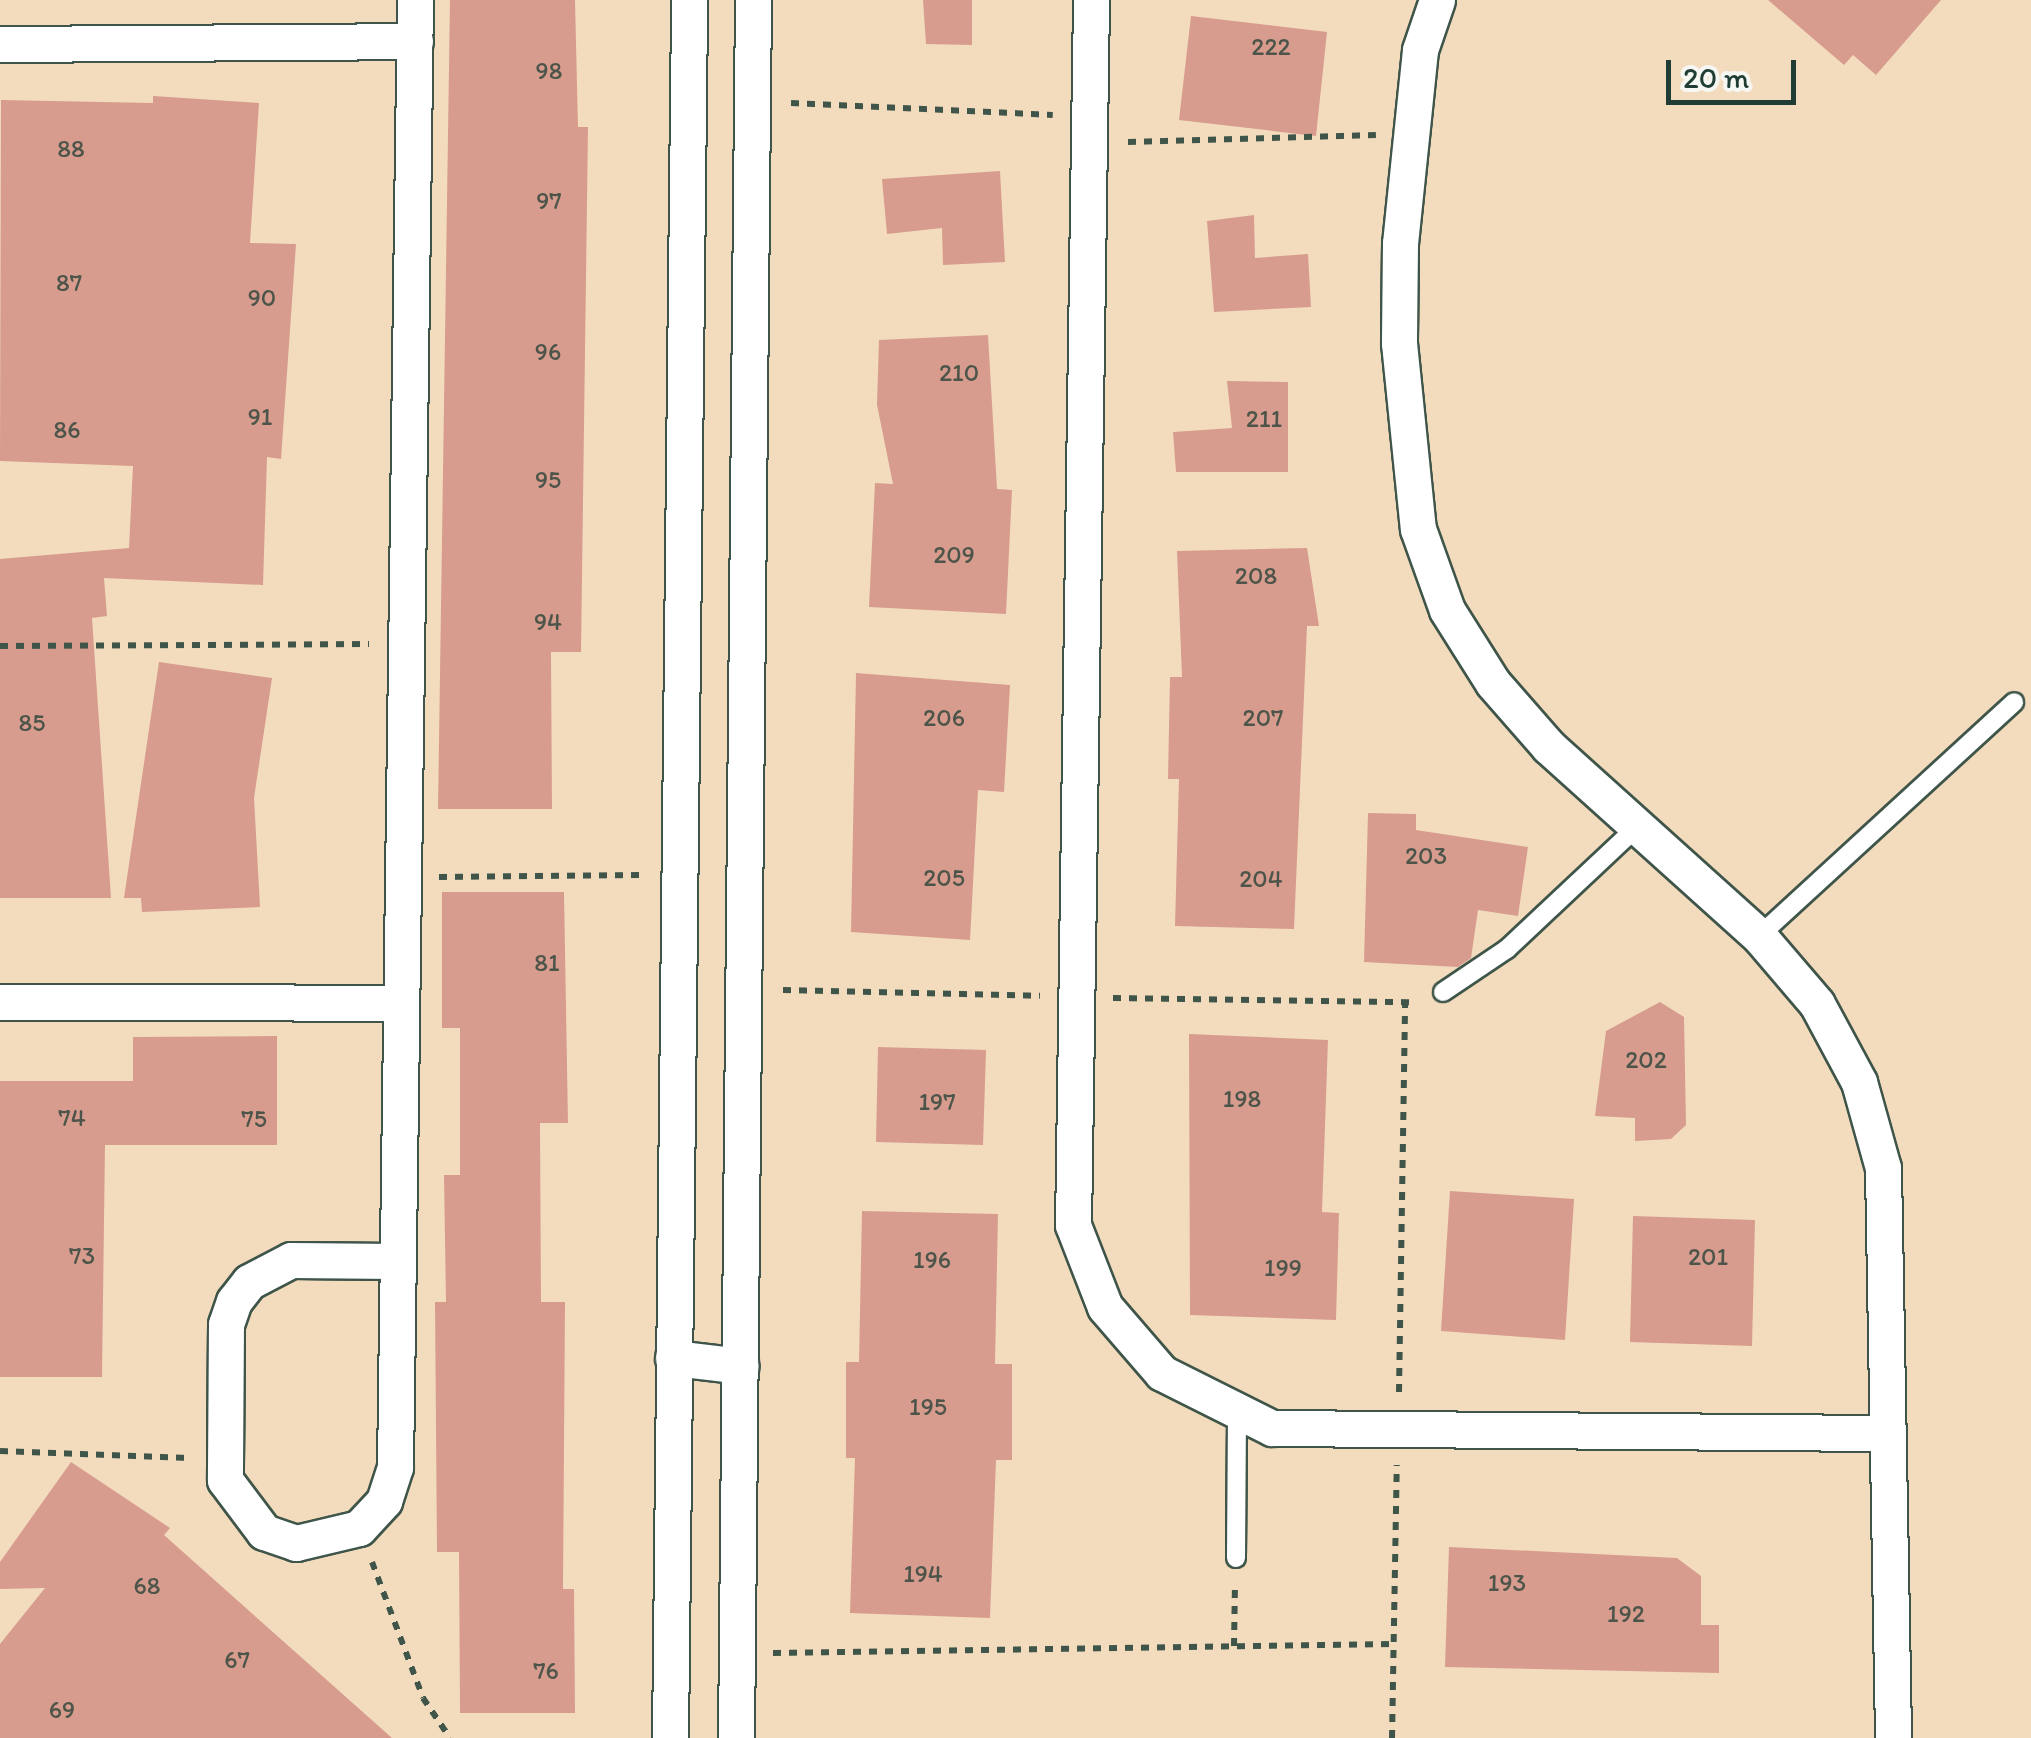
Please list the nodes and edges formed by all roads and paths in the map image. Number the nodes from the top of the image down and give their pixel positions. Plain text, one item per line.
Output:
1 (416, 0) edge
2 (689, 0) edge
3 (753, 0) edge
4 (1091, 0) edge
5 (1437, 0) edge
6 (415, 41) junction
7 (0, 44) edge
8 (753, 102) junction
9 (1089, 130) junction
10 (1407, 134) junction
11 (406, 644) junction
12 (0, 646) edge
13 (2014, 702) dead end
14 (1637, 827) junction
15 (677, 875) junction
16 (402, 878) junction
17 (1759, 936) junction
18 (1443, 992) dead end
19 (0, 1002) edge
20 (401, 1003) junction
21 (1406, 1003) dead end
22 (398, 1260) junction
23 (673, 1358) junction
24 (740, 1366) junction
25 (1237, 1418) junction
26 (1888, 1433) junction
27 (1398, 1434) junction
28 (0, 1451) edge
29 (225, 1460) junction
30 (359, 1528) junction
31 (1236, 1558) joint
32 (1394, 1644) junction
33 (1234, 1646) junction
34 (736, 1653) junction
35 (450, 1738) edge
36 (670, 1738) edge
37 (736, 1738) edge
38 (1392, 1738) edge
39 (1893, 1738) edge

1 - 6 street
2 - 15 street
3 - 8 street
4 - 9 street
5 - 10 street
6 - 7 street
6 - 11 street
8 - 9 path
8 - 24 street
9 - 10 path
9 - 25 street
10 - 14 street
11 - 12 path
11 - 16 street
13 - 17 lane
14 - 17 street
14 - 18 lane
15 - 16 path
15 - 23 street
16 - 20 street
17 - 26 street
19 - 20 street
20 - 22 street
21 - 27 path
22 - 29 street
22 - 30 street
23 - 24 street
23 - 36 street
24 - 34 street
25 - 27 street
25 - 31 lane
26 - 27 street
26 - 39 street
27 - 32 path
28 - 29 path
29 - 30 street
30 - 35 path
31 - 33 path
32 - 33 path
32 - 38 path
33 - 34 path
34 - 37 street

